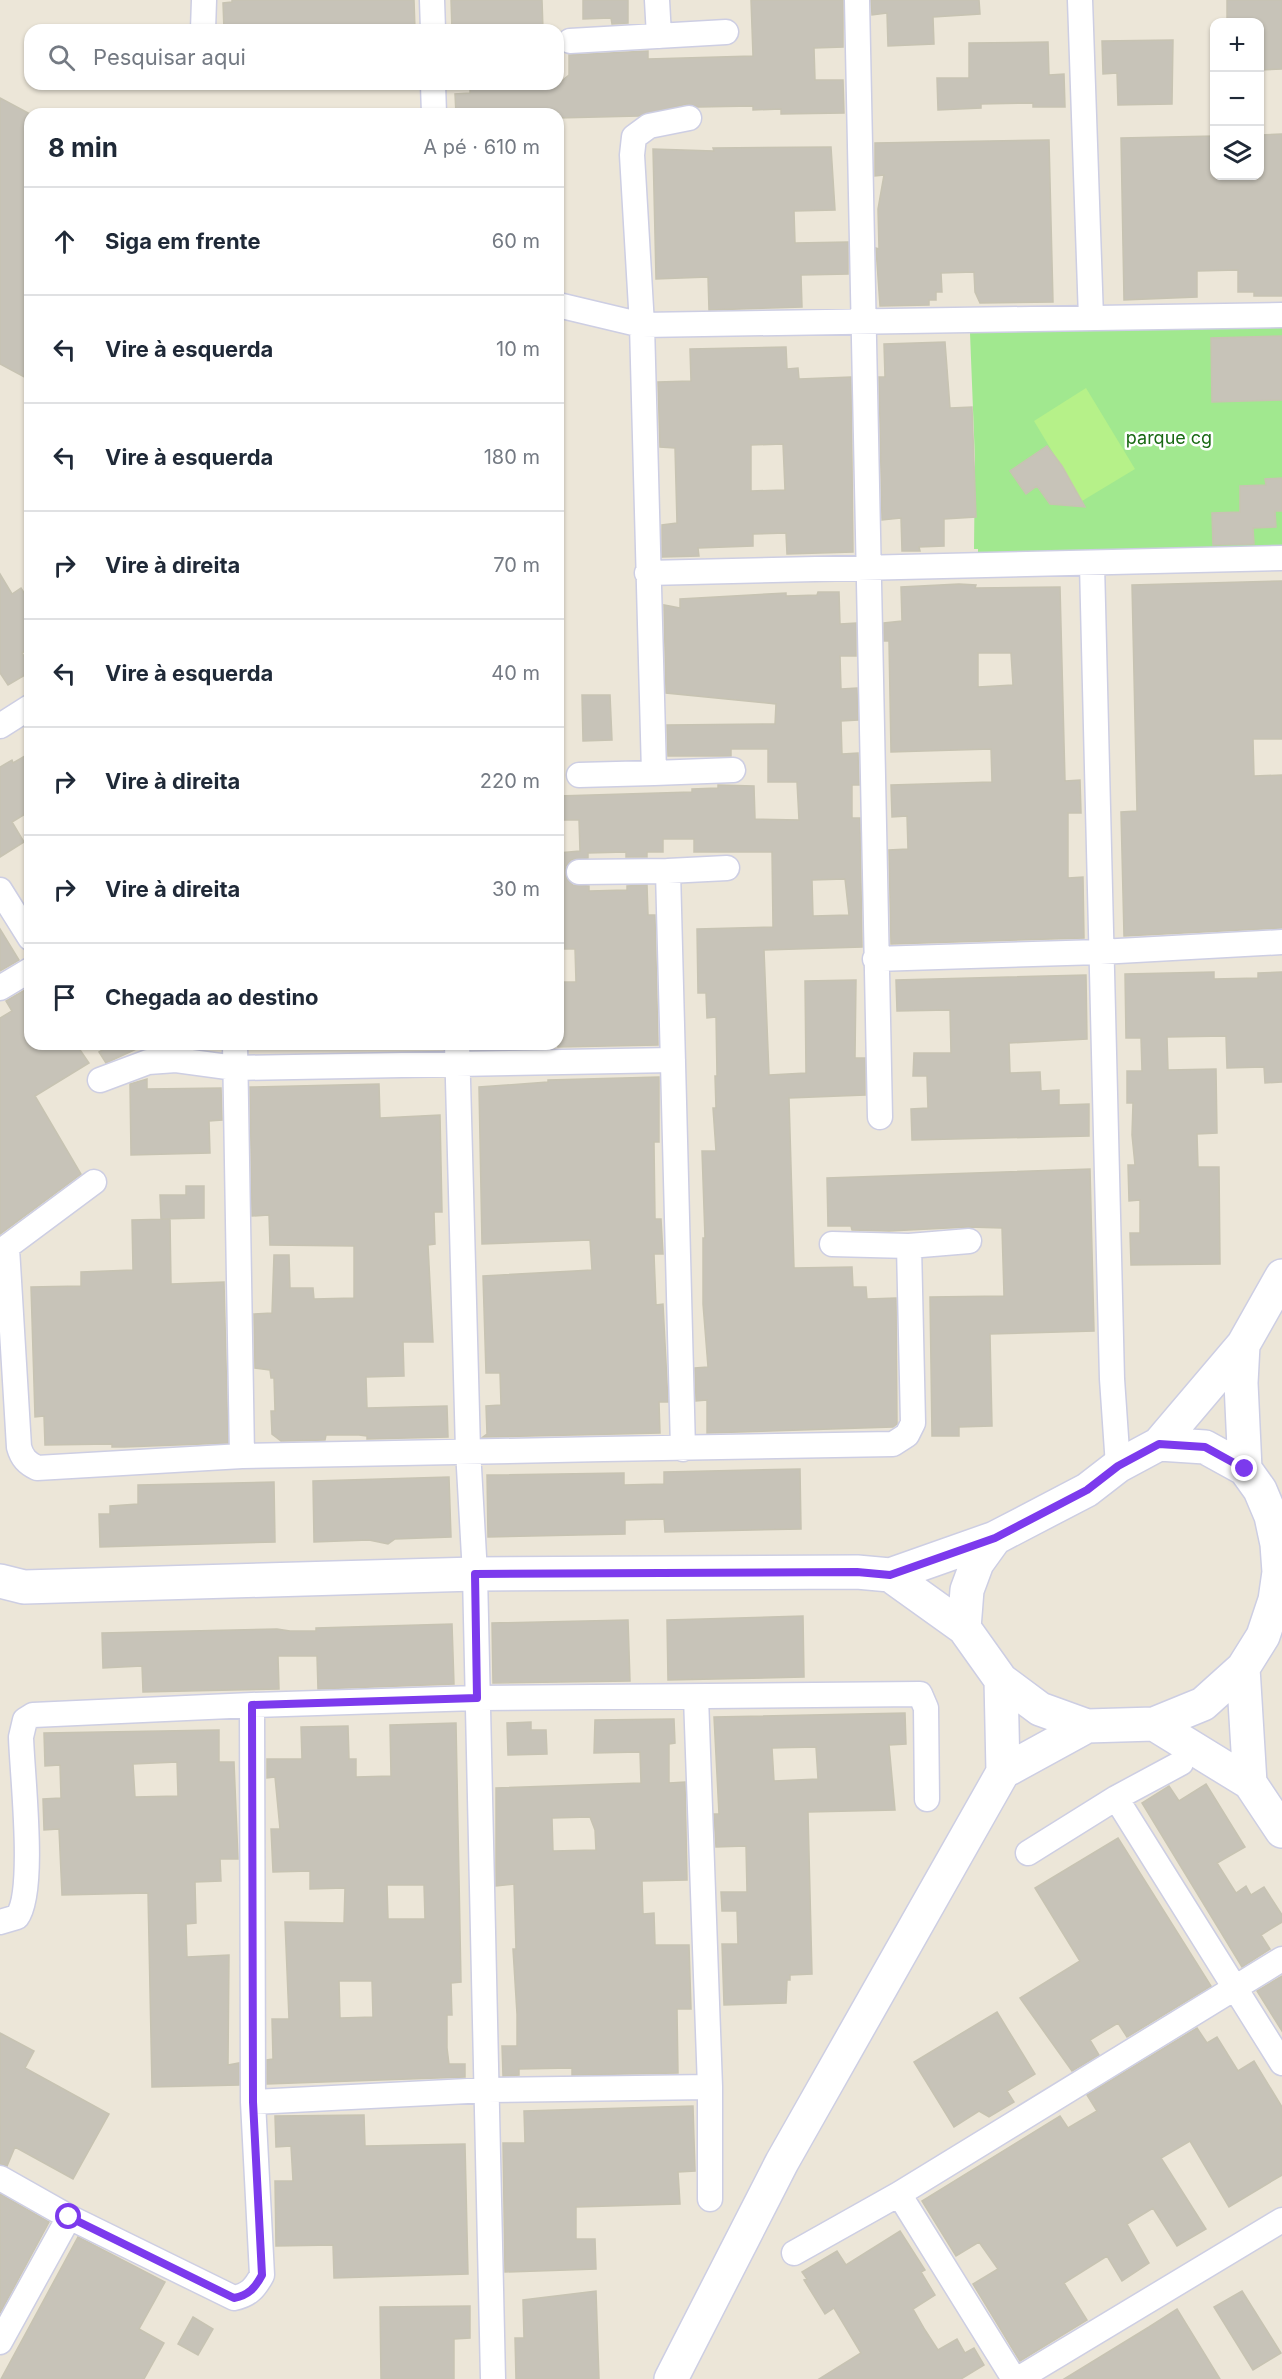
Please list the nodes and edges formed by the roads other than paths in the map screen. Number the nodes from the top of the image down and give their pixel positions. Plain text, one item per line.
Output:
1 (204, 0) edge
2 (432, 0) edge
3 (657, 0) edge
4 (857, 0) edge
5 (1080, 0) edge
6 (204, 24) edge
7 (433, 24) edge
8 (726, 32) dead end
9 (659, 36) junction
10 (570, 41) dead end
11 (433, 90) edge
12 (434, 108) edge
13 (688, 118) dead end
14 (564, 306) edge
15 (1282, 315) edge
16 (1091, 318) junction
17 (862, 321) junction
18 (642, 325) junction
19 (1282, 558) edge
20 (1092, 564) junction
21 (867, 567) junction
22 (647, 573) junction
23 (24, 711) edge
24 (0, 726) edge
25 (733, 770) dead end
26 (654, 773) junction
27 (579, 775) dead end
28 (727, 868) dead end
29 (668, 871) junction
30 (579, 873) dead end
31 (0, 890) edge
32 (24, 928) edge
33 (1282, 942) edge
34 (1100, 952) junction
35 (875, 959) junction
36 (24, 974) edge
37 (0, 988) edge
38 (457, 1053) edge
39 (235, 1056) edge
40 (673, 1060) junction
41 (100, 1080) dead end
42 (880, 1117) dead end
43 (94, 1182) dead end
44 (969, 1241) dead end
45 (832, 1244) dead end
46 (909, 1246) junction
47 (4, 1250) edge
48 (1282, 1276) edge
49 (1243, 1346) junction
50 (1159, 1444) junction
51 (683, 1449) junction
52 (468, 1450) junction
53 (242, 1456) junction
54 (1118, 1466) junction
55 (1245, 1469) junction
56 (1276, 1518) edge
57 (995, 1538) junction
58 (475, 1574) junction
59 (890, 1575) junction
60 (8, 1588) edge
61 (1279, 1598) edge
62 (964, 1628) junction
63 (1243, 1668) junction
64 (1001, 1680) junction
65 (696, 1697) junction
66 (477, 1698) junction
67 (252, 1705) junction
68 (1154, 1724) junction
69 (1087, 1726) junction
70 (1181, 1763) dead end
71 (1003, 1772) junction
72 (1250, 1783) junction
73 (1116, 1798) junction
74 (927, 1799) dead end
75 (1282, 1831) edge
76 (1028, 1853) dead end
77 (0, 1922) edge
78 (1282, 1959) edge
79 (1235, 1989) junction
80 (1282, 2063) edge
81 (710, 2087) junction
82 (487, 2090) junction
83 (253, 2102) junction
84 (0, 2178) edge
85 (899, 2194) junction
86 (710, 2199) dead end
87 (69, 2217) junction
88 (1282, 2220) edge
89 (794, 2253) dead end
90 (0, 2342) edge
91 (493, 2379) edge
92 (671, 2379) edge
93 (1016, 2379) edge

1 - 6 street
2 - 7 street
3 - 9 street
4 - 17 street
5 - 16 street
8 - 9 street
9 - 10 street
11 - 12 street
13 - 18 street
14 - 18 street
15 - 16 street
16 - 17 street
17 - 18 street
17 - 21 street
18 - 22 street
19 - 20 street
20 - 21 street
20 - 34 street
21 - 22 street
21 - 35 street
22 - 26 street
23 - 24 street
25 - 26 street
26 - 27 street
28 - 29 street
29 - 30 street
29 - 40 street
31 - 32 street
33 - 34 street
34 - 35 street
34 - 54 street
35 - 42 street
36 - 37 street
38 - 39 street
38 - 40 street
38 - 52 street
39 - 41 street
39 - 53 street
40 - 51 street
43 - 47 street
44 - 46 street
45 - 46 street
46 - 51 street
47 - 53 street
48 - 49 street
49 - 50 street
49 - 55 street
50 - 54 street
50 - 55 street
51 - 52 street
52 - 53 street
52 - 58 street
54 - 57 street
55 - 56 street
56 - 61 street
57 - 59 street
57 - 62 street
58 - 59 street
58 - 60 street
58 - 66 street
59 - 62 street
61 - 63 street
62 - 64 street
63 - 68 street
63 - 72 street
64 - 69 street
64 - 71 street
65 - 66 street
65 - 74 street
65 - 81 street
66 - 67 street
66 - 82 street
67 - 77 street
67 - 83 street
68 - 69 street
68 - 72 street
69 - 71 street
70 - 73 street
71 - 92 street
72 - 75 street
73 - 76 street
73 - 79 street
78 - 79 street
79 - 80 street
79 - 85 street
81 - 82 street
81 - 86 street
82 - 83 street
82 - 91 street
83 - 87 street
84 - 87 street
85 - 89 street
85 - 93 street
87 - 90 street
88 - 93 street

